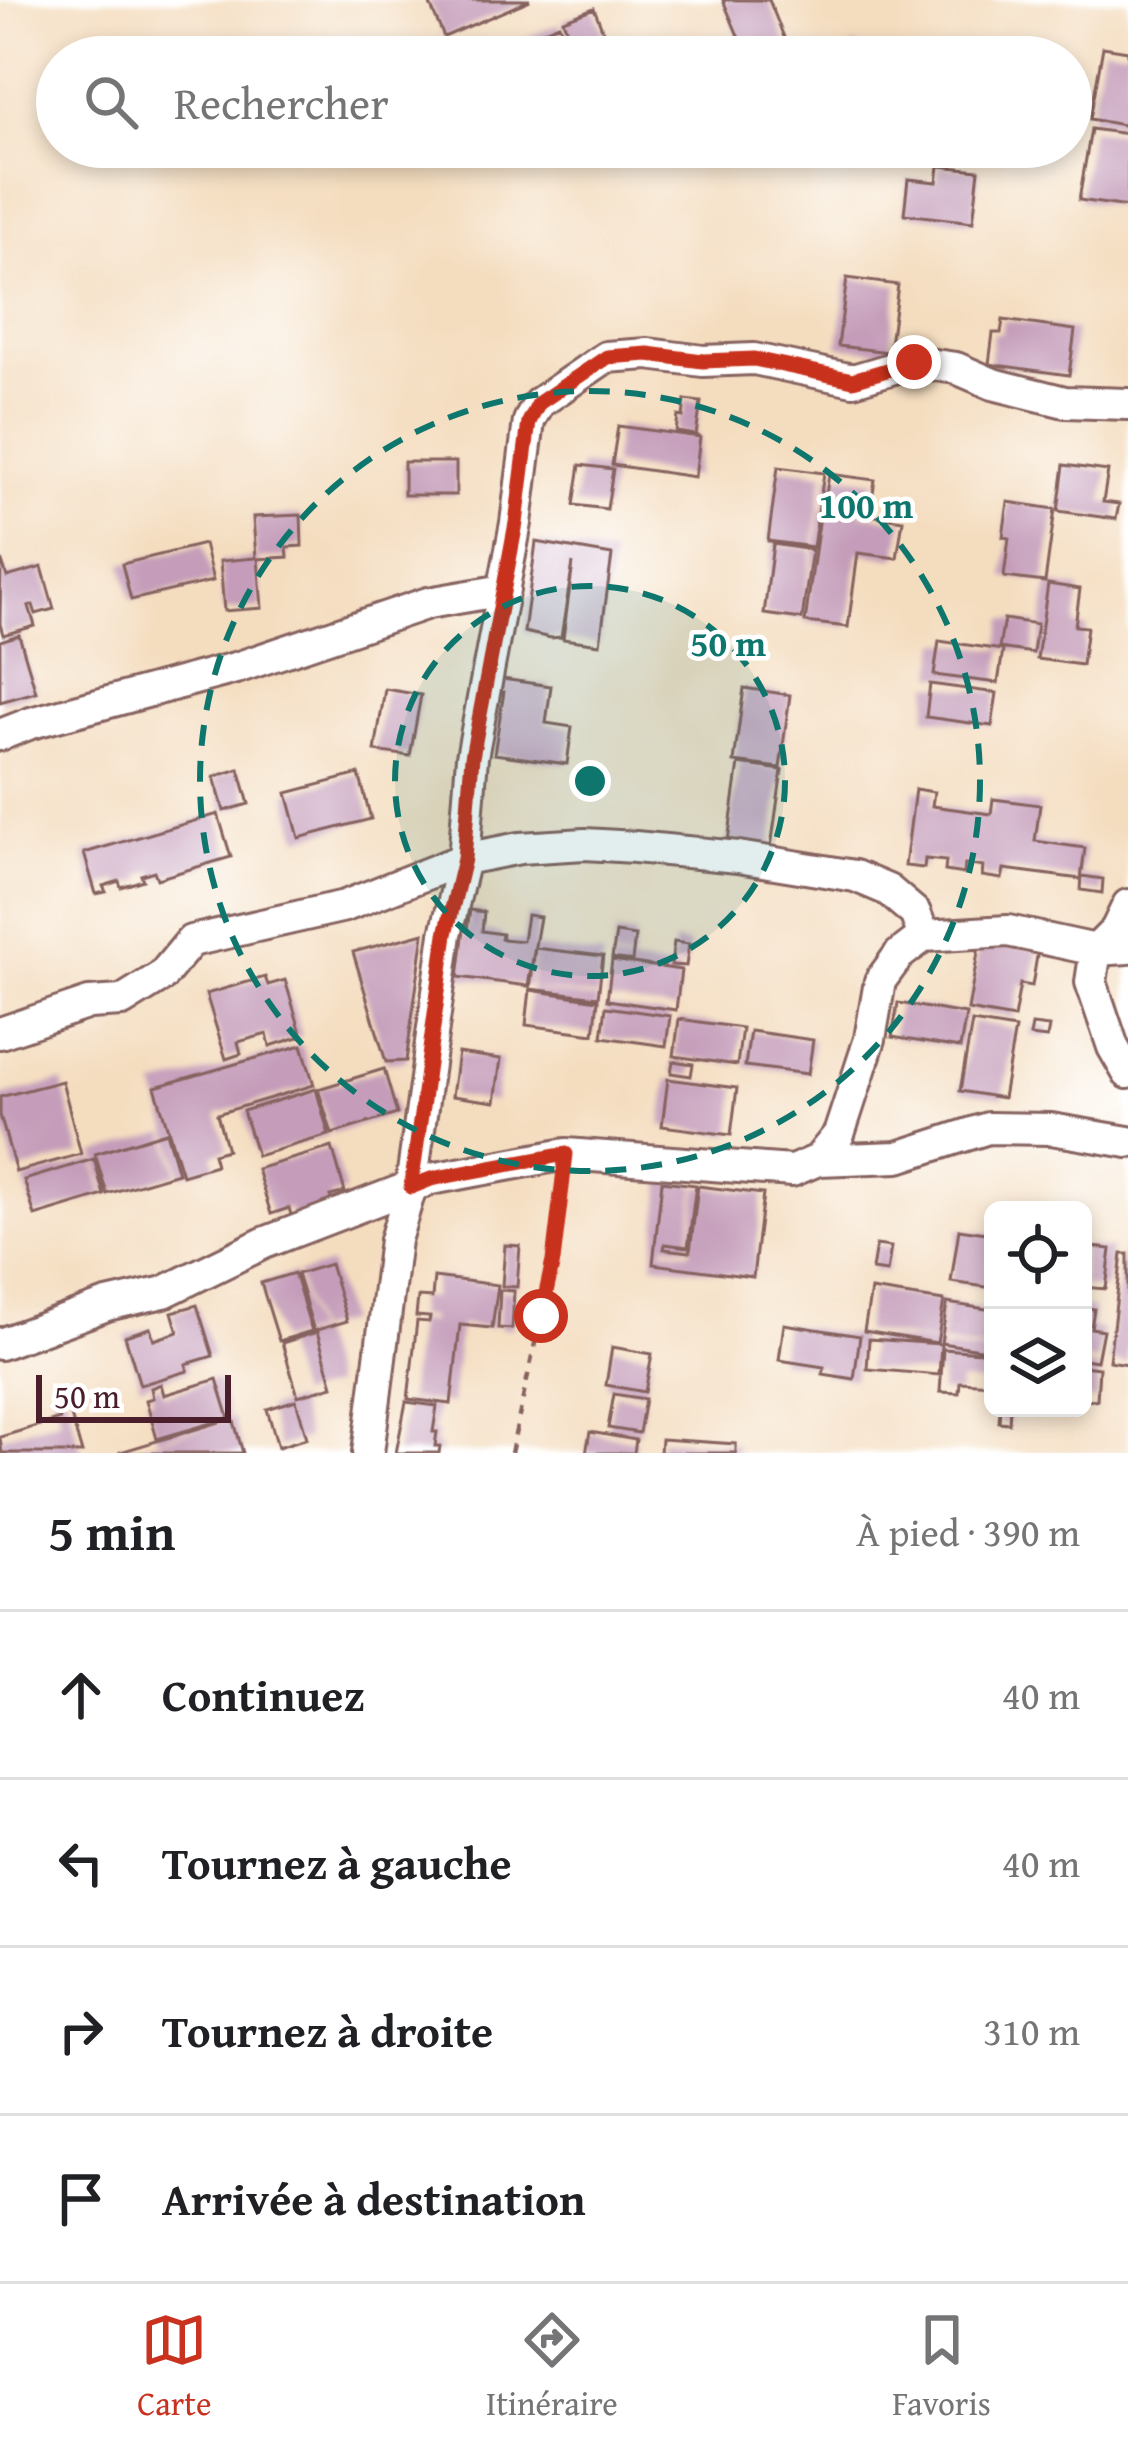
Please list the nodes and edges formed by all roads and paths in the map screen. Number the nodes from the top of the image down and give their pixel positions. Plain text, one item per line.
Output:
1 (1128, 404) edge
2 (504, 590) junction
3 (0, 735) edge
4 (464, 859) junction
5 (1128, 905) edge
6 (924, 936) junction
7 (1128, 949) edge
8 (1096, 950) junction
9 (0, 1033) edge
10 (1128, 1073) edge
11 (1128, 1142) edge
12 (566, 1154) junction
13 (818, 1160) junction
14 (411, 1187) junction
15 (0, 1344) edge
16 (368, 1453) edge
17 (511, 1453) edge

1 - 2 street
2 - 3 street
2 - 4 street
4 - 6 street
4 - 9 street
4 - 14 street
5 - 8 street
6 - 8 street
6 - 13 street
7 - 8 street
8 - 10 street
11 - 13 street
12 - 13 street
12 - 14 street
12 - 17 path
14 - 15 street
14 - 16 street

